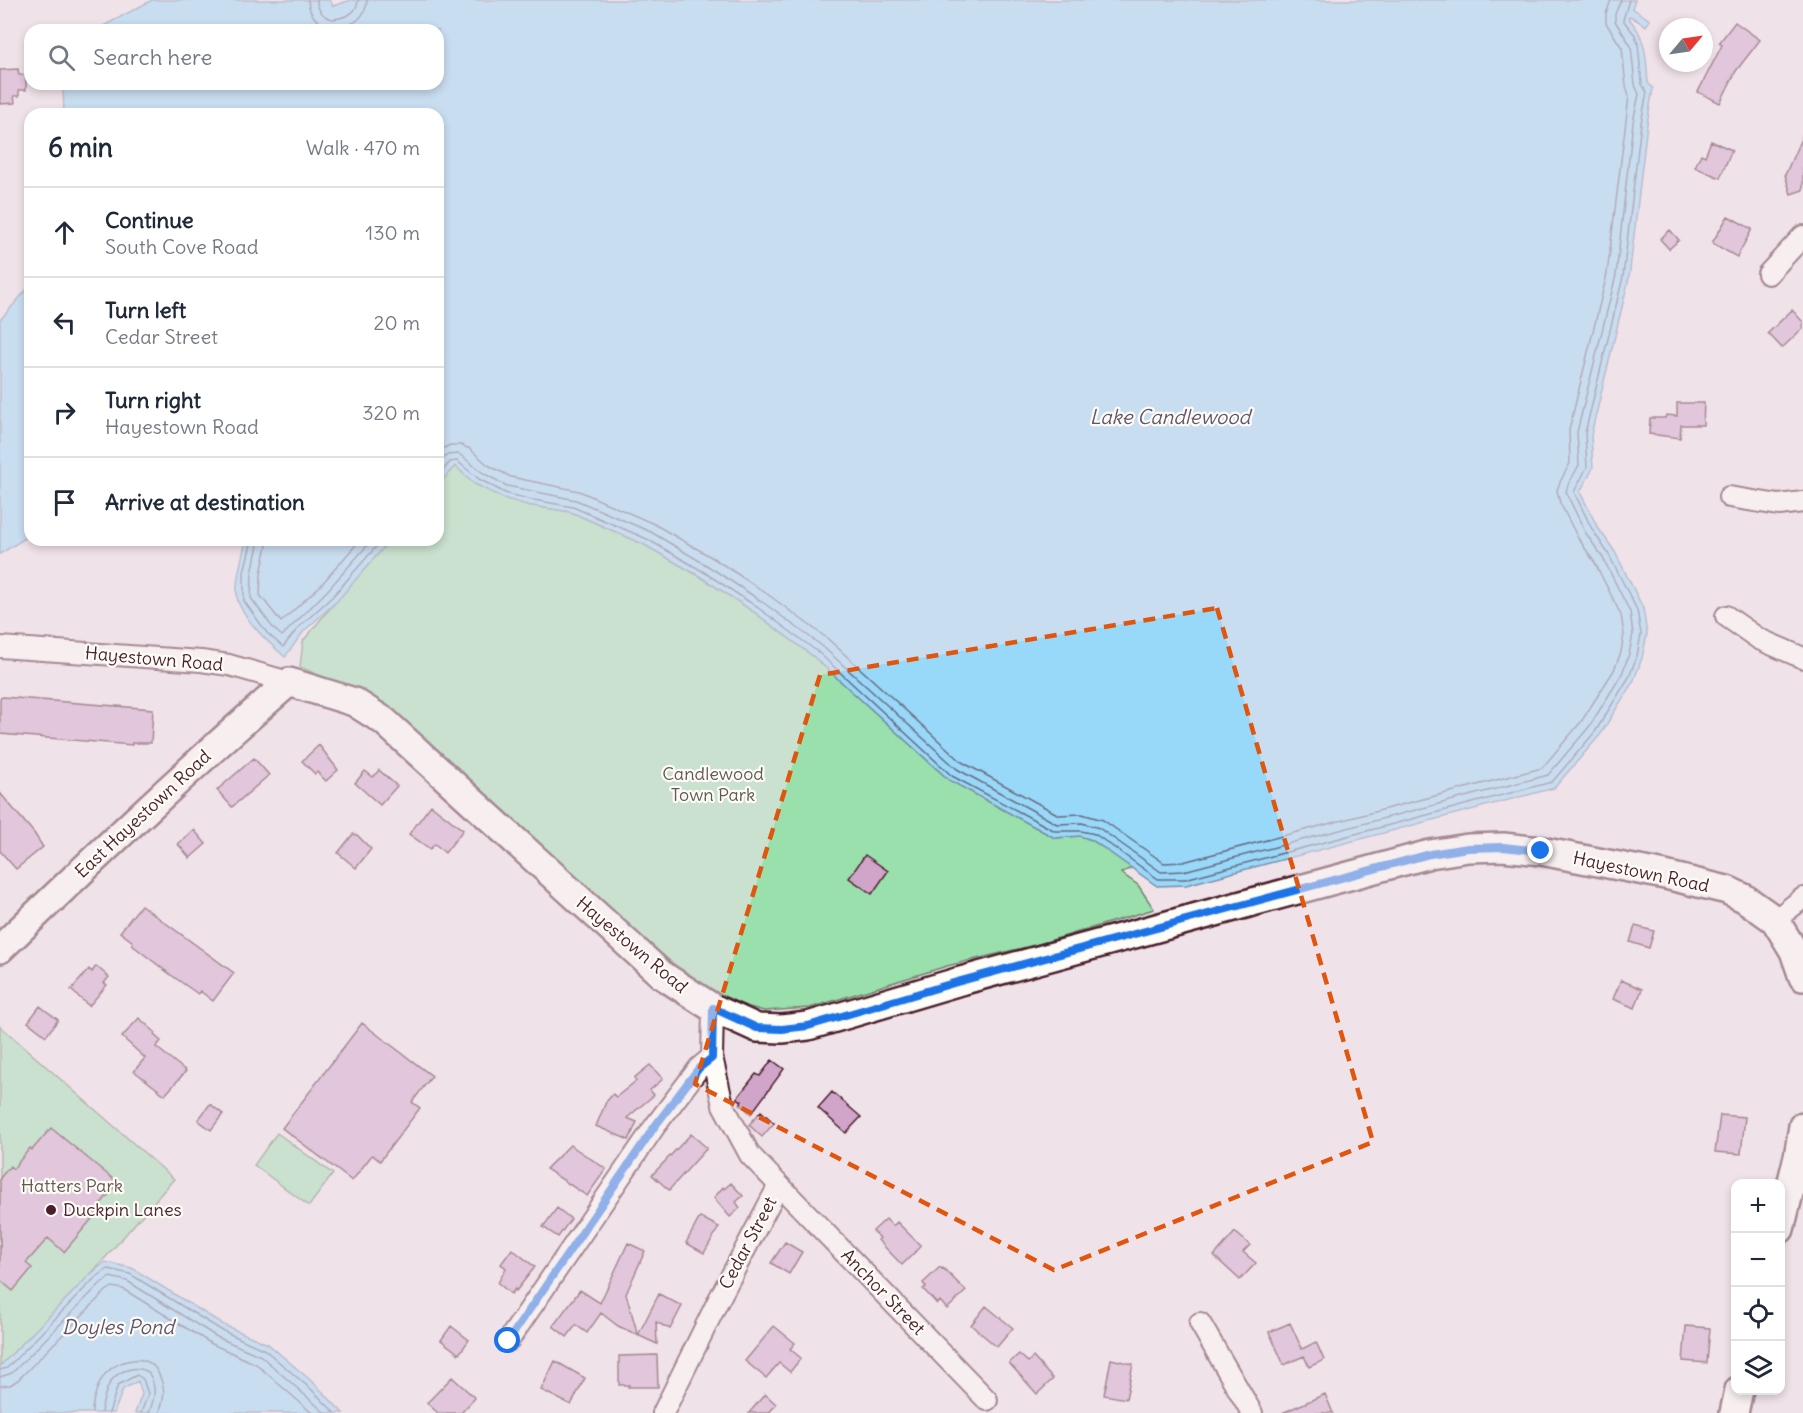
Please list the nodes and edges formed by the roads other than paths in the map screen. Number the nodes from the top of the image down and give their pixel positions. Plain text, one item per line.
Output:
1 (1803, 236) edge
2 (1768, 274) dead end
3 (1729, 497) dead end
4 (1803, 502) edge
5 (1726, 616) dead end
6 (0, 647) edge
7 (1803, 658) edge
8 (289, 682) junction
9 (1803, 898) edge
10 (1775, 920) junction
11 (0, 949) edge
12 (1803, 977) edge
13 (713, 1008) junction
14 (712, 1058) junction
15 (1803, 1126) edge
16 (779, 1185) junction
17 (1785, 1209) edge
18 (1200, 1323) dead end
19 (508, 1341) dead end
20 (1738, 1395) edge
21 (987, 1400) dead end
22 (669, 1410) edge
23 (1252, 1413) edge
24 (1734, 1413) edge

1 - 2 street
3 - 4 street
5 - 7 street
6 - 8 street, Hayestown Road
8 - 11 street, East Hayestown Road
8 - 13 street, Hayestown Road
9 - 10 street
10 - 12 street, Hayestown Road
10 - 13 street, Hayestown Road
13 - 14 street, Cedar Street
14 - 16 street, Cedar Street
14 - 19 street
15 - 17 street
16 - 21 street, Anchor Street
16 - 22 street, Cedar Street
18 - 23 street
20 - 24 street

